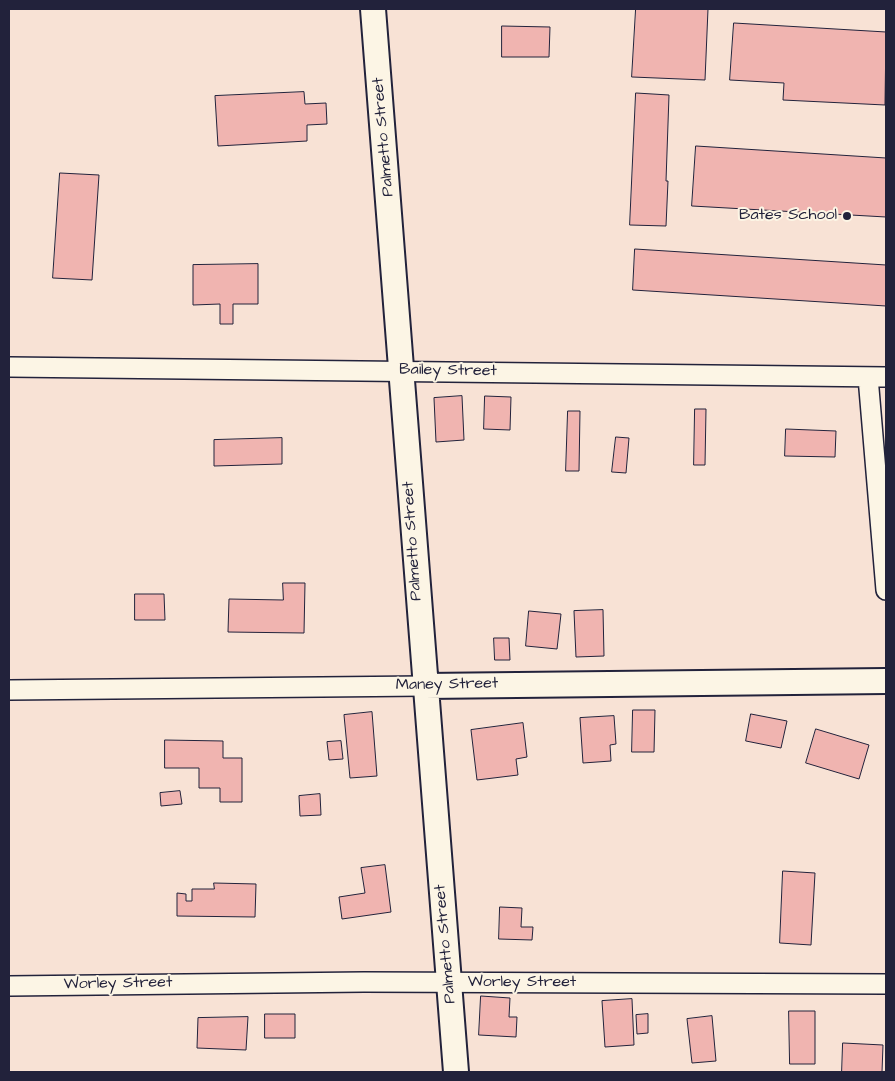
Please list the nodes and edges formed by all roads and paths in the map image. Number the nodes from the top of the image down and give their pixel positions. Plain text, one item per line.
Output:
1 (373, 9) edge
2 (9, 367) edge
3 (400, 371) junction
4 (877, 377) edge
5 (886, 590) edge
6 (886, 681) edge
7 (425, 686) junction
8 (9, 690) edge
9 (449, 983) junction
10 (886, 984) edge
11 (9, 986) edge
12 (456, 1072) edge

1 - 3 street, Palmetto Street
2 - 3 street, Bailey Street
3 - 4 street, Bailey Street
3 - 7 street, Palmetto Street
4 - 5 street
6 - 7 street, Maney Street
7 - 8 street, Maney Street
7 - 9 street, Palmetto Street
9 - 10 street, Worley Street
9 - 11 street, Worley Street
9 - 12 street, Palmetto Street

